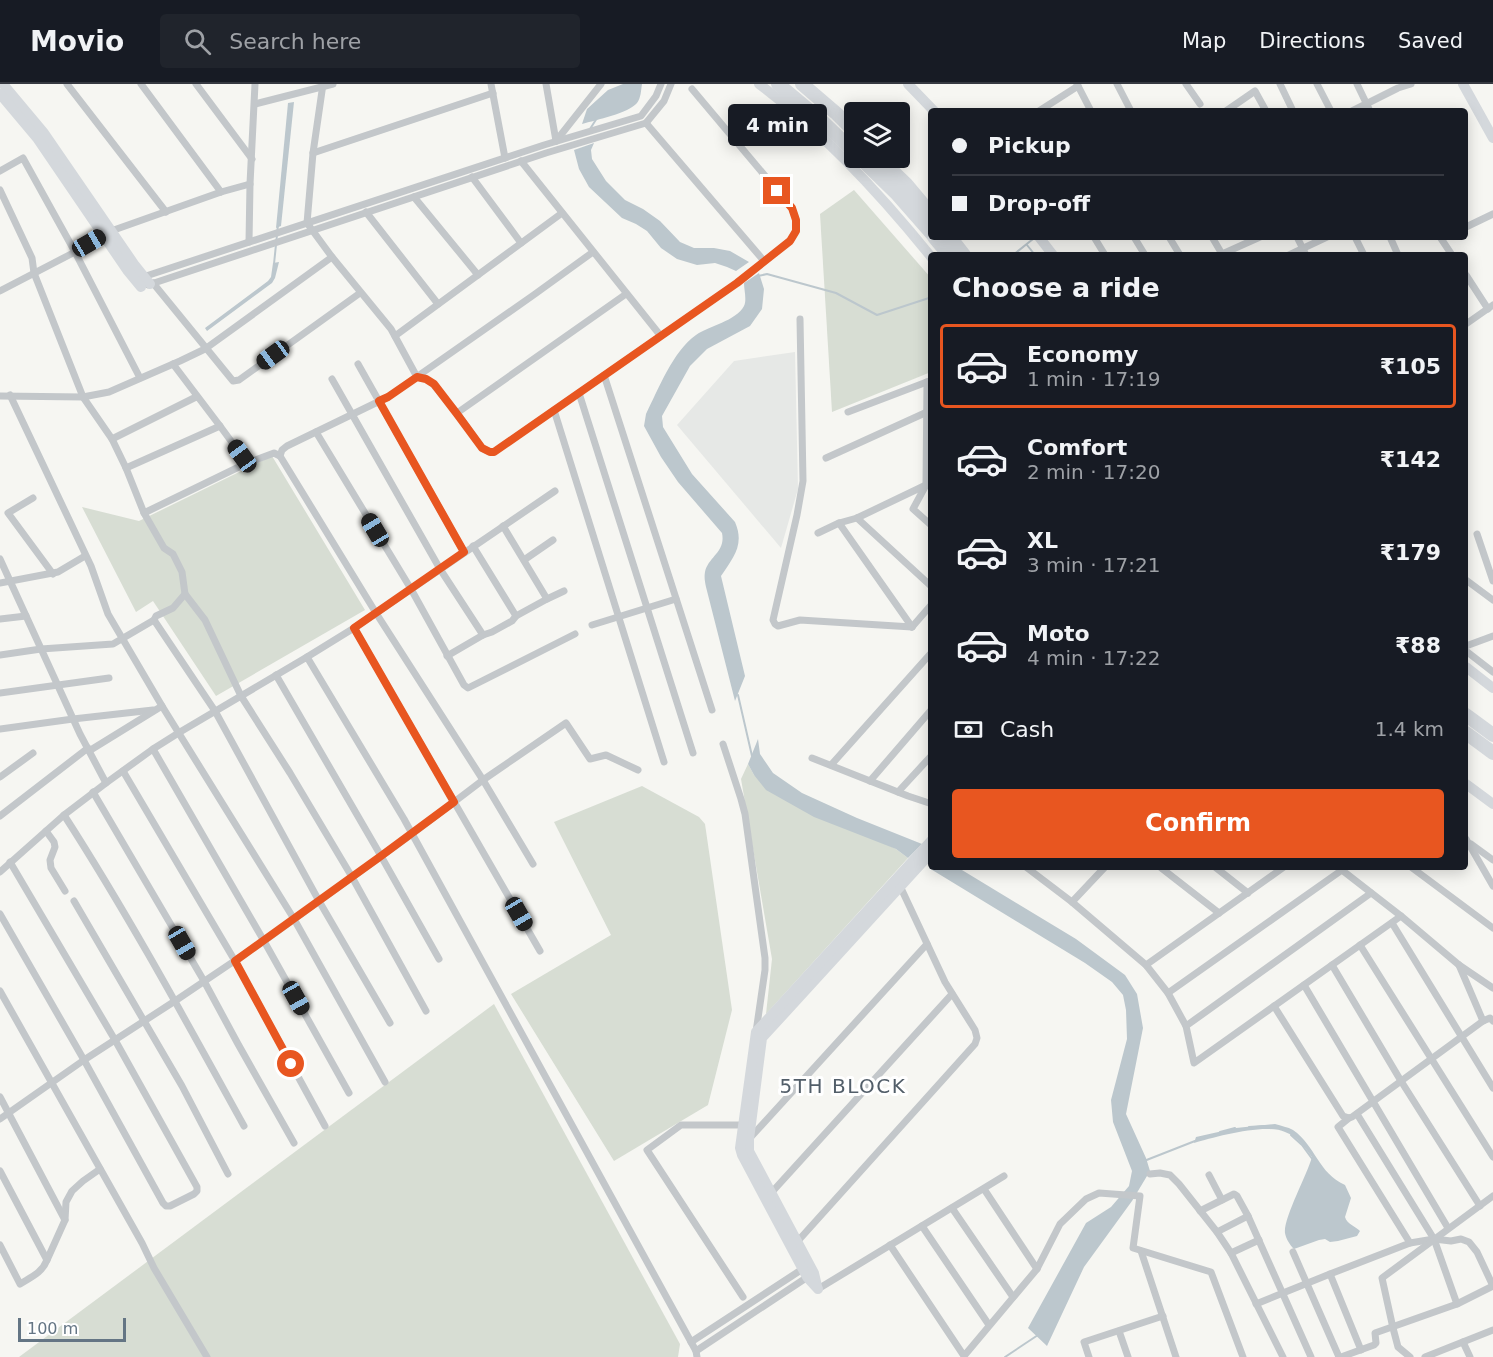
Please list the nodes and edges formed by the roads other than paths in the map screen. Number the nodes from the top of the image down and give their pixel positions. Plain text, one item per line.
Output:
1 (3, 84) edge
2 (67, 84) edge
3 (141, 84) edge
4 (196, 84) edge
5 (255, 84) edge
6 (333, 84) edge
7 (491, 84) edge
8 (546, 84) edge
9 (601, 84) edge
10 (661, 84) edge
11 (671, 84) edge
12 (759, 84) edge
13 (778, 84) edge
14 (802, 84) edge
15 (908, 84) edge
16 (1117, 84) edge
17 (1186, 84) edge
18 (1280, 84) edge
19 (1317, 84) edge
20 (1357, 84) edge
21 (1411, 84) edge
22 (1463, 84) edge
23 (1077, 85) edge
24 (322, 86) edge
25 (1397, 86) edge
26 (692, 89) dead end
27 (493, 93) junction
28 (0, 94) edge
29 (255, 104) junction
30 (1200, 104) dead end
31 (1369, 107) edge
32 (931, 108) edge
33 (1043, 108) edge
34 (1089, 108) edge
35 (1129, 108) edge
36 (1231, 108) edge
37 (1264, 108) edge
38 (1292, 108) edge
39 (1329, 108) edge
40 (844, 121) edge
41 (646, 123) junction
42 (1493, 138) edge
43 (556, 141) junction
44 (844, 142) edge
45 (313, 153) junction
46 (546, 153) junction
47 (505, 158) junction
48 (252, 159) junction
49 (521, 161) junction
50 (873, 168) edge
51 (886, 168) edge
52 (0, 171) edge
53 (472, 177) junction
54 (250, 184) junction
55 (901, 189) junction
56 (0, 190) edge
57 (221, 192) junction
58 (414, 197) junction
59 (366, 212) junction
60 (928, 212) edge
61 (166, 213) junction
62 (562, 213) junction
63 (1493, 214) edge
64 (307, 223) junction
65 (1468, 226) edge
66 (928, 229) edge
67 (312, 230) junction
68 (107, 233) junction
69 (936, 240) edge
70 (952, 240) edge
71 (1041, 240) edge
72 (1252, 240) edge
73 (1323, 240) edge
74 (249, 242) junction
75 (521, 243) junction
76 (75, 252) junction
77 (593, 252) junction
78 (946, 252) edge
79 (962, 252) edge
80 (1051, 252) edge
81 (1227, 252) edge
82 (1304, 252) edge
83 (928, 253) edge
84 (332, 257) junction
85 (764, 261) junction
86 (34, 273) junction
87 (478, 275) junction
88 (1468, 278) edge
89 (145, 282) junction
90 (0, 291) edge
91 (360, 293) junction
92 (626, 294) junction
93 (438, 304) junction
94 (1491, 307) edge
95 (800, 319) dead end
96 (1468, 323) edge
97 (660, 335) junction
98 (395, 336) junction
99 (205, 349) junction
100 (173, 364) junction
101 (358, 364) dead end
102 (604, 375) junction
103 (417, 377) junction
104 (140, 378) junction
105 (332, 379) dead end
106 (928, 381) edge
107 (579, 393) junction
108 (10, 395) junction
109 (0, 396) edge
110 (928, 396) edge
111 (83, 397) junction
112 (196, 397) junction
113 (379, 401) junction
114 (554, 410) junction
115 (848, 412) dead end
116 (927, 412) junction
117 (352, 414) junction
118 (457, 414) junction
119 (220, 426) junction
120 (316, 432) junction
121 (112, 439) junction
122 (280, 456) junction
123 (826, 458) dead end
124 (245, 464) junction
125 (126, 468) junction
126 (926, 485) junction
127 (555, 491) dead end
128 (33, 498) dead end
129 (144, 513) junction
130 (857, 518) junction
131 (928, 522) edge
132 (839, 524) junction
133 (503, 526) junction
134 (818, 532) dead end
135 (1477, 534) dead end
136 (553, 540) dead end
137 (473, 546) junction
138 (464, 552) junction
139 (85, 556) junction
140 (0, 559) edge
141 (524, 560) junction
142 (440, 569) junction
143 (53, 574) junction
144 (10, 581) junction
145 (1468, 581) edge
146 (1493, 581) edge
147 (0, 583) edge
148 (928, 583) edge
149 (411, 589) junction
150 (564, 591) dead end
151 (185, 594) junction
152 (547, 599) junction
153 (676, 599) junction
154 (1493, 600) edge
155 (647, 608) junction
156 (928, 609) edge
157 (376, 613) junction
158 (26, 616) junction
159 (516, 616) junction
160 (619, 617) junction
161 (0, 620) edge
162 (154, 620) junction
163 (592, 625) dead end
164 (912, 627) junction
165 (354, 628) junction
166 (575, 634) dead end
167 (483, 635) junction
168 (1493, 636) edge
169 (122, 639) junction
170 (1468, 645) edge
171 (41, 649) junction
172 (1468, 653) edge
173 (0, 655) edge
174 (447, 656) junction
175 (928, 656) edge
176 (307, 657) junction
177 (1468, 669) edge
178 (1493, 672) edge
179 (276, 675) junction
180 (109, 678) dead end
181 (58, 685) junction
182 (1493, 688) edge
183 (0, 693) edge
184 (241, 696) junction
185 (162, 706) junction
186 (712, 710) dead end
187 (153, 711) junction
188 (215, 711) junction
189 (928, 714) edge
190 (1468, 716) edge
191 (73, 718) junction
192 (0, 729) edge
193 (180, 732) junction
194 (1468, 734) edge
195 (1493, 735) edge
196 (723, 744) dead end
197 (153, 749) junction
198 (88, 750) junction
199 (33, 753) dead end
200 (693, 753) dead end
201 (1493, 753) edge
202 (812, 758) dead end
203 (928, 759) edge
204 (664, 762) dead end
205 (831, 765) junction
206 (638, 770) dead end
207 (123, 771) junction
208 (0, 777) edge
209 (483, 780) junction
210 (870, 781) junction
211 (106, 783) junction
212 (1468, 785) edge
213 (93, 792) junction
214 (898, 792) junction
215 (454, 802) junction
216 (928, 803) edge
217 (1493, 804) edge
218 (64, 815) junction
219 (0, 816) edge
220 (46, 831) junction
221 (412, 834) junction
222 (1468, 841) edge
223 (1468, 843) edge
224 (928, 845) edge
225 (381, 856) junction
226 (928, 856) edge
227 (1493, 860) edge
228 (10, 862) junction
229 (533, 864) dead end
230 (1030, 870) edge
231 (1102, 870) edge
232 (1164, 870) edge
233 (1219, 870) edge
234 (1277, 870) edge
235 (1339, 870) edge
236 (1341, 870) edge
237 (1420, 870) edge
238 (0, 872) edge
239 (352, 877) junction
240 (900, 886) junction
241 (1493, 886) edge
242 (65, 891) dead end
243 (1248, 893) junction
244 (1371, 893) junction
245 (74, 901) dead end
246 (320, 901) junction
247 (1072, 902) junction
248 (1219, 913) junction
249 (0, 914) edge
250 (1401, 916) junction
251 (294, 919) junction
252 (1392, 923) junction
253 (1493, 928) edge
254 (264, 941) junction
255 (927, 944) junction
256 (1360, 945) junction
257 (540, 951) dead end
258 (439, 958) dead end
259 (235, 961) junction
260 (1146, 965) junction
261 (1332, 965) junction
262 (1459, 965) junction
263 (204, 981) junction
264 (1304, 985) junction
265 (1493, 988) edge
266 (0, 991) edge
267 (1168, 993) junction
268 (952, 994) junction
269 (175, 1001) junction
270 (1274, 1006) junction
271 (426, 1011) dead end
272 (1490, 1019) edge
273 (145, 1021) junction
274 (390, 1023) dead end
275 (1186, 1026) junction
276 (759, 1035) junction
277 (1462, 1037) junction
278 (115, 1040) junction
279 (1432, 1059) junction
280 (84, 1060) junction
281 (1401, 1081) junction
282 (52, 1082) junction
283 (385, 1082) dead end
284 (1493, 1088) edge
285 (349, 1093) dead end
286 (0, 1097) edge
287 (1374, 1101) junction
288 (9, 1112) junction
289 (1357, 1114) junction
290 (1349, 1118) junction
291 (0, 1119) edge
292 (743, 1125) junction
293 (244, 1126) dead end
294 (325, 1126) dead end
295 (749, 1139) junction
296 (294, 1143) dead end
297 (740, 1148) junction
298 (1493, 1157) edge
299 (100, 1169) junction
300 (0, 1172) edge
301 (228, 1174) dead end
302 (1150, 1174) dead end
303 (1209, 1175) dead end
304 (1004, 1176) dead end
305 (984, 1189) junction
306 (772, 1192) junction
307 (1493, 1196) edge
308 (1222, 1200) junction
309 (1480, 1206) junction
310 (952, 1208) junction
311 (1200, 1212) junction
312 (1248, 1216) junction
313 (65, 1220) junction
314 (922, 1226) junction
315 (1448, 1228) junction
316 (1217, 1232) junction
317 (1434, 1239) junction
318 (1259, 1240) junction
319 (797, 1242) junction
320 (1410, 1243) junction
321 (0, 1245) edge
322 (890, 1245) junction
323 (1141, 1251) junction
324 (1293, 1252) dead end
325 (1230, 1253) junction
326 (47, 1260) junction
327 (1037, 1269) junction
328 (808, 1271) junction
329 (1330, 1274) junction
330 (1308, 1282) junction
331 (1493, 1286) edge
332 (818, 1289) joint
333 (1283, 1292) junction
334 (743, 1297) dead end
335 (1013, 1297) junction
336 (1256, 1304) junction
337 (1457, 1304) junction
338 (1163, 1316) junction
339 (989, 1325) junction
340 (1393, 1328) junction
341 (1119, 1331) junction
342 (1492, 1332) edge
343 (691, 1342) junction
344 (1463, 1342) junction
345 (1362, 1350) junction
346 (697, 1354) edge
347 (1434, 1355) edge
348 (207, 1357) edge
349 (1089, 1357) edge
350 (1128, 1357) edge
351 (1176, 1357) edge
352 (1243, 1357) edge
353 (1283, 1357) edge
354 (1311, 1357) edge
355 (1340, 1357) edge
356 (1410, 1357) edge
357 (1425, 1357) edge
358 (1470, 1357) edge

1 - 68 street
2 - 61 street
3 - 57 street
4 - 48 street
5 - 29 street
6 - 24 street
7 - 27 street
8 - 43 street
9 - 43 street
10 - 43 street
11 - 41 street
12 - 83 street
13 - 44 highway
14 - 40 highway
15 - 32 street
16 - 35 street
17 - 30 street
18 - 38 street
19 - 39 street
20 - 31 street
21 - 25 street
22 - 42 street
23 - 33 street
23 - 34 street
24 - 29 street
24 - 45 street
25 - 31 street
26 - 85 street
27 - 45 street
27 - 47 street
28 - 68 street
29 - 48 street
36 - 37 street
41 - 46 street
41 - 85 street
43 - 46 street
43 - 47 street
45 - 64 street
46 - 49 street
47 - 64 street
48 - 54 street
49 - 53 street
49 - 62 street
50 - 55 highway
51 - 55 highway
52 - 76 street
53 - 58 street
53 - 75 street
54 - 57 street
54 - 74 street
55 - 60 highway
55 - 66 highway
56 - 86 street
57 - 61 street
58 - 59 street
58 - 87 street
59 - 67 street
59 - 93 street
61 - 68 street
62 - 75 street
62 - 77 street
63 - 65 street
64 - 67 street
64 - 74 street
67 - 84 street
67 - 89 street
68 - 76 street
68 - 89 street
69 - 78 highway
70 - 79 highway
71 - 80 street
72 - 81 street
73 - 82 street
74 - 89 street
75 - 87 street
76 - 86 street
76 - 104 street
77 - 92 street
77 - 103 street
84 - 91 street
84 - 99 street
85 - 97 street
86 - 90 street
86 - 111 street
87 - 93 street
88 - 94 street
89 - 99 street
91 - 98 street
91 - 99 street
92 - 97 street
92 - 118 street
93 - 98 street
94 - 96 street
95 - 164 street
97 - 102 street
98 - 103 street
99 - 100 street
100 - 104 street
100 - 112 street
101 - 113 street
102 - 107 street
102 - 153 street
103 - 113 street
103 - 118 street
104 - 111 street
105 - 117 street
106 - 115 street
107 - 114 street
107 - 155 street
108 - 109 street
108 - 111 street
108 - 139 street
110 - 116 street
111 - 121 street
112 - 119 street
112 - 121 street
113 - 117 street
113 - 138 street
114 - 118 street
114 - 160 street
116 - 123 street
116 - 126 street
117 - 120 street
117 - 142 street
119 - 124 street
119 - 125 street
120 - 122 street
120 - 149 street
121 - 125 street
122 - 124 street
122 - 157 street
124 - 129 street
125 - 129 street
126 - 130 street
126 - 131 street
127 - 133 street
128 - 143 street
129 - 151 street
130 - 132 street
130 - 148 street
132 - 134 street
132 - 164 street
133 - 137 street
133 - 141 street
135 - 146 street
136 - 141 street
137 - 138 street
137 - 159 street
138 - 142 street
139 - 143 street
139 - 169 street
140 - 144 street
141 - 152 street
142 - 149 street
142 - 167 street
143 - 144 street
144 - 147 street
144 - 158 street
145 - 154 street
149 - 157 street
149 - 174 street
150 - 152 street
151 - 162 street
151 - 184 street
152 - 159 street
153 - 155 street
153 - 186 street
155 - 160 street
155 - 200 street
156 - 164 street
157 - 165 street
157 - 209 street
158 - 161 street
158 - 171 street
159 - 167 street
160 - 163 street
160 - 204 street
162 - 169 street
162 - 188 street
165 - 176 street
165 - 215 street
166 - 174 street
167 - 174 street
168 - 170 street
169 - 171 street
169 - 185 street
171 - 173 street
171 - 181 street
172 - 178 street
175 - 205 street
176 - 179 street
176 - 221 street
177 - 182 street
179 - 184 street
179 - 225 street
180 - 181 street
181 - 183 street
181 - 191 street
184 - 188 street
184 - 239 street
185 - 187 street
185 - 193 street
187 - 191 street
187 - 198 street
188 - 193 street
188 - 246 street
189 - 210 street
190 - 195 highway
191 - 192 street
191 - 198 street
193 - 197 street
193 - 251 street
194 - 201 highway
196 - 276 street
197 - 207 street
197 - 254 street
198 - 211 street
198 - 219 street
199 - 208 street
202 - 205 street
203 - 214 street
205 - 210 street
206 - 209 street
207 - 211 street
207 - 259 street
209 - 215 street
209 - 229 street
210 - 214 street
211 - 213 street
212 - 217 street
213 - 218 street
213 - 263 street
214 - 216 street
215 - 221 street
215 - 257 street
218 - 220 street
218 - 269 street
220 - 228 street
220 - 242 street
221 - 225 street
221 - 343 street
222 - 227 street
223 - 241 street
224 - 276 street
225 - 239 street
225 - 258 street
226 - 240 street
228 - 238 street
228 - 278 street
230 - 247 street
231 - 247 street
232 - 248 street
233 - 243 street
234 - 243 street
235 - 267 street
236 - 244 street
237 - 253 street
239 - 246 street
239 - 271 street
240 - 255 street
240 - 276 street
243 - 248 street
244 - 250 street
244 - 275 street
245 - 273 street
246 - 251 street
246 - 274 street
247 - 260 street
248 - 260 street
249 - 280 street
250 - 252 street
250 - 262 street
251 - 254 street
251 - 283 street
252 - 256 street
252 - 277 street
254 - 259 street
254 - 285 street
255 - 268 street
255 - 295 street
256 - 261 street
256 - 279 street
259 - 263 street
259 - 294 street
260 - 267 street
261 - 264 street
261 - 281 street
262 - 265 street
262 - 272 street
263 - 269 street
263 - 296 street
264 - 270 street
264 - 287 street
266 - 282 street
267 - 275 street
268 - 306 street
268 - 319 street
269 - 273 street
269 - 293 street
270 - 275 street
270 - 290 street
272 - 277 street
273 - 278 street
273 - 301 street
276 - 292 street
276 - 295 street
277 - 279 street
277 - 284 street
278 - 280 street
278 - 280 street
279 - 281 street
279 - 298 street
280 - 282 street
281 - 287 street
281 - 309 street
282 - 288 street
282 - 299 street
286 - 288 street
287 - 289 street
287 - 315 street
288 - 291 street
288 - 313 street
289 - 290 street
289 - 317 street
290 - 320 street
292 - 297 street
292 - 334 street
295 - 297 street
295 - 306 street
297 - 328 street
299 - 313 street
299 - 348 street
300 - 326 street
302 - 311 street
303 - 308 street
304 - 305 street
305 - 310 street
305 - 327 street
306 - 319 street
307 - 309 street
308 - 311 street
308 - 312 street
309 - 315 street
310 - 314 street
310 - 335 street
311 - 316 street
312 - 316 street
312 - 318 street
313 - 326 street
314 - 322 street
314 - 339 street
315 - 317 street
316 - 325 street
317 - 320 street
317 - 331 street
317 - 337 street
317 - 340 street
318 - 325 street
318 - 333 street
319 - 328 street
320 - 329 street
321 - 326 street
322 - 332 street
322 - 339 street
323 - 327 street
323 - 338 street
323 - 352 street
324 - 330 street
325 - 336 street
327 - 335 street
328 - 332 street
328 - 343 street
328 - 346 street
329 - 330 street
329 - 345 street
330 - 333 street
330 - 355 street
331 - 337 street
333 - 336 street
333 - 354 street
335 - 339 street
336 - 353 street
337 - 340 street
338 - 341 street
338 - 351 street
340 - 345 street
340 - 356 street
341 - 349 street
341 - 350 street
342 - 344 street
343 - 346 street
344 - 347 street
344 - 358 street
345 - 355 street
347 - 357 street

